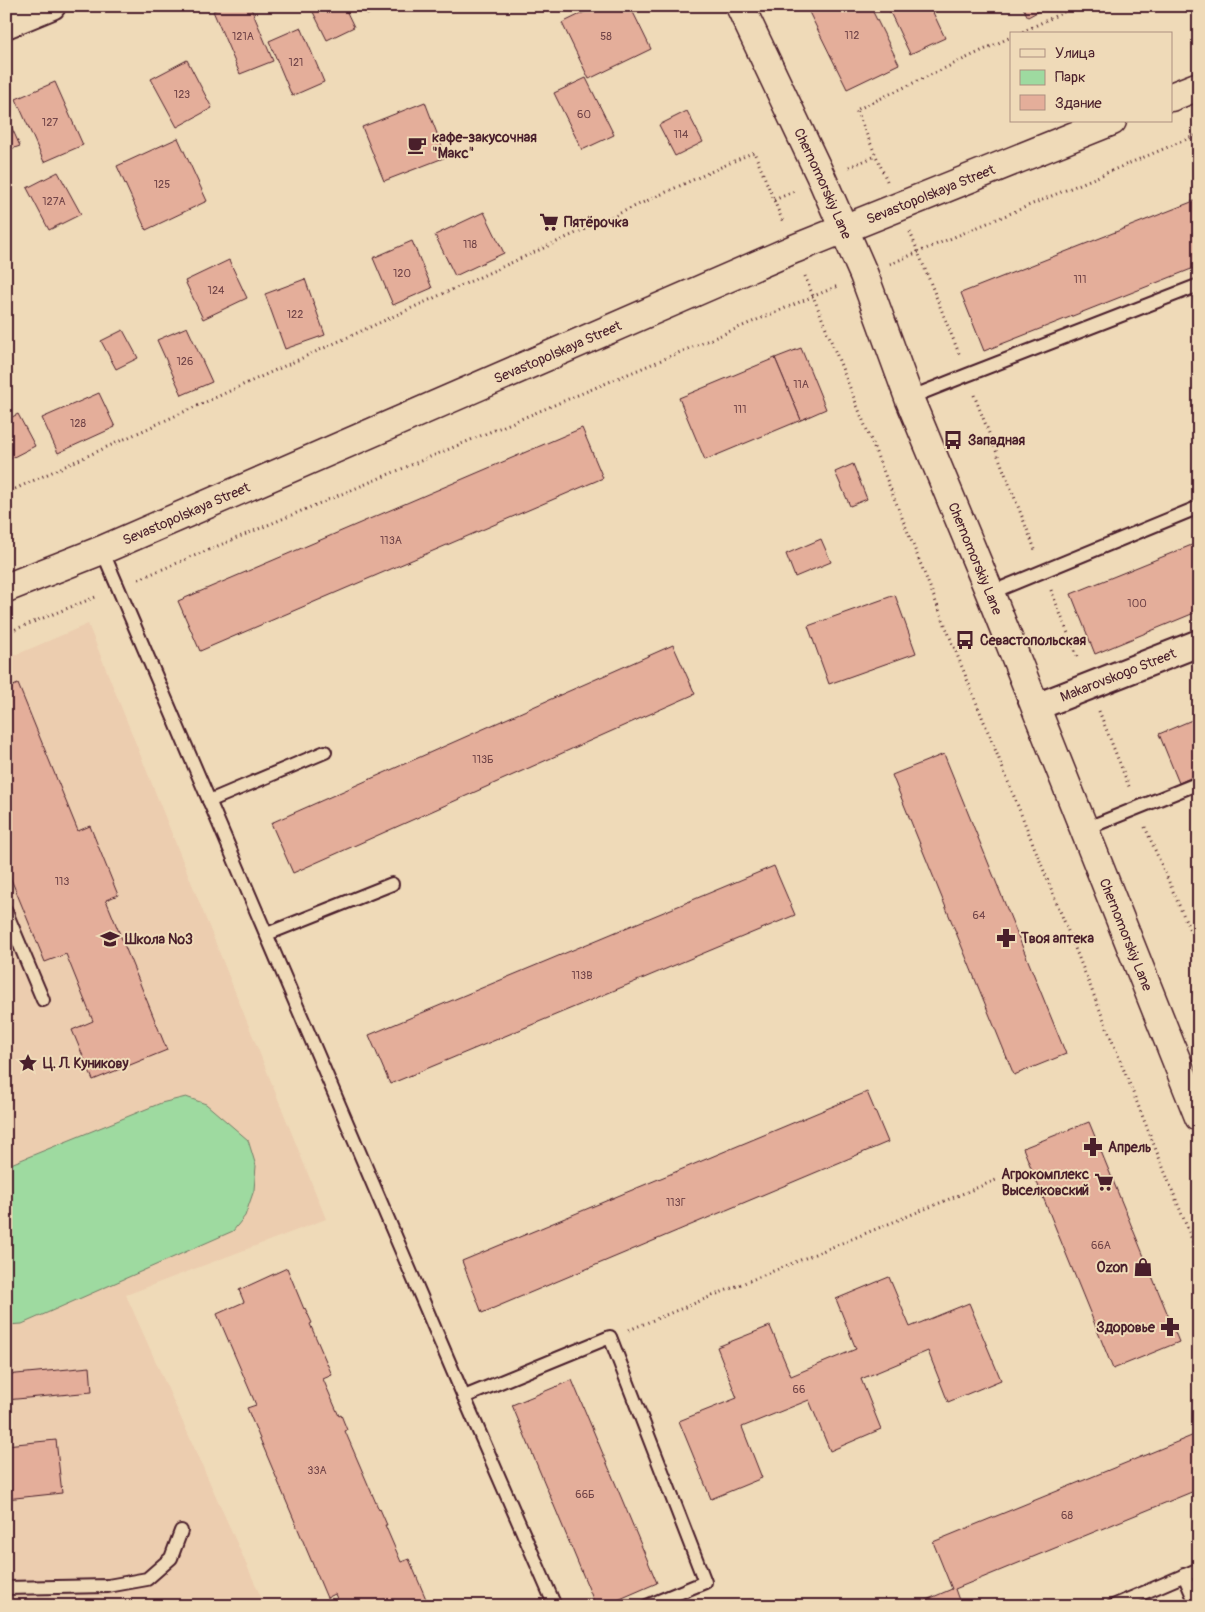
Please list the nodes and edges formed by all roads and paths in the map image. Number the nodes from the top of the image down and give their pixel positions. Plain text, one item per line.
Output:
1 (52, 6) edge
2 (740, 6) edge
3 (1076, 6) edge
4 (6, 26) edge
5 (1022, 32) edge
6 (1010, 37) edge
7 (1199, 86) edge
8 (1172, 97) edge
9 (1110, 122) edge
10 (1199, 134) edge
11 (899, 208) junction
12 (844, 230) junction
13 (794, 249) junction
14 (919, 253) junction
15 (864, 275) junction
16 (1199, 285) edge
17 (813, 296) junction
18 (967, 374) junction
19 (909, 398) junction
20 (6, 493) edge
21 (1199, 507) edge
22 (102, 550) junction
23 (1043, 571) junction
24 (6, 588) edge
25 (118, 588) junction
26 (990, 593) junction
27 (6, 634) edge
28 (1199, 643) edge
29 (1089, 686) junction
30 (1036, 706) junction
31 (325, 752) dead end
32 (1199, 783) edge
33 (209, 801) junction
34 (1137, 808) junction
35 (1085, 829) junction
36 (392, 884) dead end
37 (6, 912) edge
38 (267, 934) junction
39 (1199, 951) edge
40 (43, 1000) dead end
41 (1199, 1117) edge
42 (996, 1180) dead end
43 (1199, 1257) edge
44 (610, 1337) junction
45 (464, 1397) junction
46 (181, 1531) dead end
47 (1199, 1569) edge
48 (1184, 1575) junction
49 (6, 1588) edge
50 (555, 1606) edge
51 (647, 1606) edge
52 (1113, 1606) edge
53 (1197, 1606) edge

1 - 4 street
2 - 12 main road, Chernomorskiy Lane
3 - 5 path
6 - 11 path
7 - 8 main road
9 - 11 main road, Sevastopolskaya Street
10 - 14 path
11 - 12 main road, Sevastopolskaya Street
11 - 14 path
12 - 13 main road, Sevastopolskaya Street
12 - 15 main road, Chernomorskiy Lane
13 - 17 path
13 - 20 path
13 - 22 main road, Sevastopolskaya Street
14 - 15 path
14 - 18 path
15 - 17 path
15 - 19 main road, Chernomorskiy Lane
16 - 18 lane
17 - 25 path
17 - 43 path
18 - 19 lane
18 - 23 path
19 - 26 main road, Chernomorskiy Lane
21 - 23 lane
22 - 24 main road, Sevastopolskaya Street
22 - 25 lane
23 - 26 lane
23 - 29 path
25 - 27 path
25 - 33 lane
26 - 30 main road, Chernomorskiy Lane
28 - 29 street, Makarovskogo Street
29 - 30 street, Makarovskogo Street
29 - 34 path
30 - 35 main road, Chernomorskiy Lane
31 - 33 lane
32 - 34 lane
33 - 38 lane
34 - 35 lane
34 - 39 path
35 - 41 main road, Chernomorskiy Lane
36 - 38 lane
37 - 40 lane
38 - 45 lane
42 - 44 path
44 - 45 lane
44 - 51 lane
45 - 50 lane
46 - 49 lane
47 - 48 lane
48 - 52 lane
48 - 53 lane

